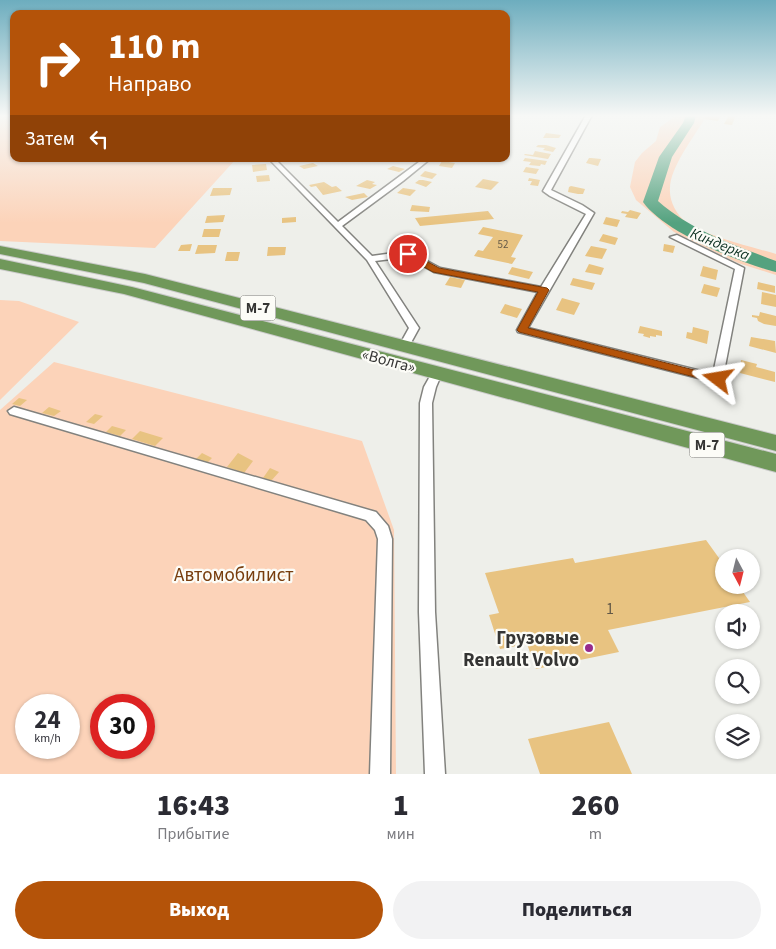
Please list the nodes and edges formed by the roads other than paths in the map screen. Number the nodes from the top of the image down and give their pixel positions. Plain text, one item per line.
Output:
1 (569, 151) edge
2 (275, 162) edge
3 (423, 162) edge
4 (338, 225) junction
5 (674, 237) dead end
6 (0, 250) edge
7 (370, 259) junction
8 (0, 264) edge
9 (544, 290) junction
10 (404, 346) junction
11 (437, 373) junction
12 (14, 411) dead end
13 (776, 443) edge
14 (776, 463) edge
15 (380, 774) edge
16 (436, 774) edge

1 - 9 street
2 - 4 street
3 - 4 street
4 - 7 street
5 - 9 street
6 - 10 highway, «Волга» / М-7
7 - 9 street
7 - 10 street
8 - 11 highway, «Волга» / М-7
10 - 13 highway, «Волга» / М-7
11 - 14 highway, «Волга» / М-7
11 - 16 street
12 - 15 street

